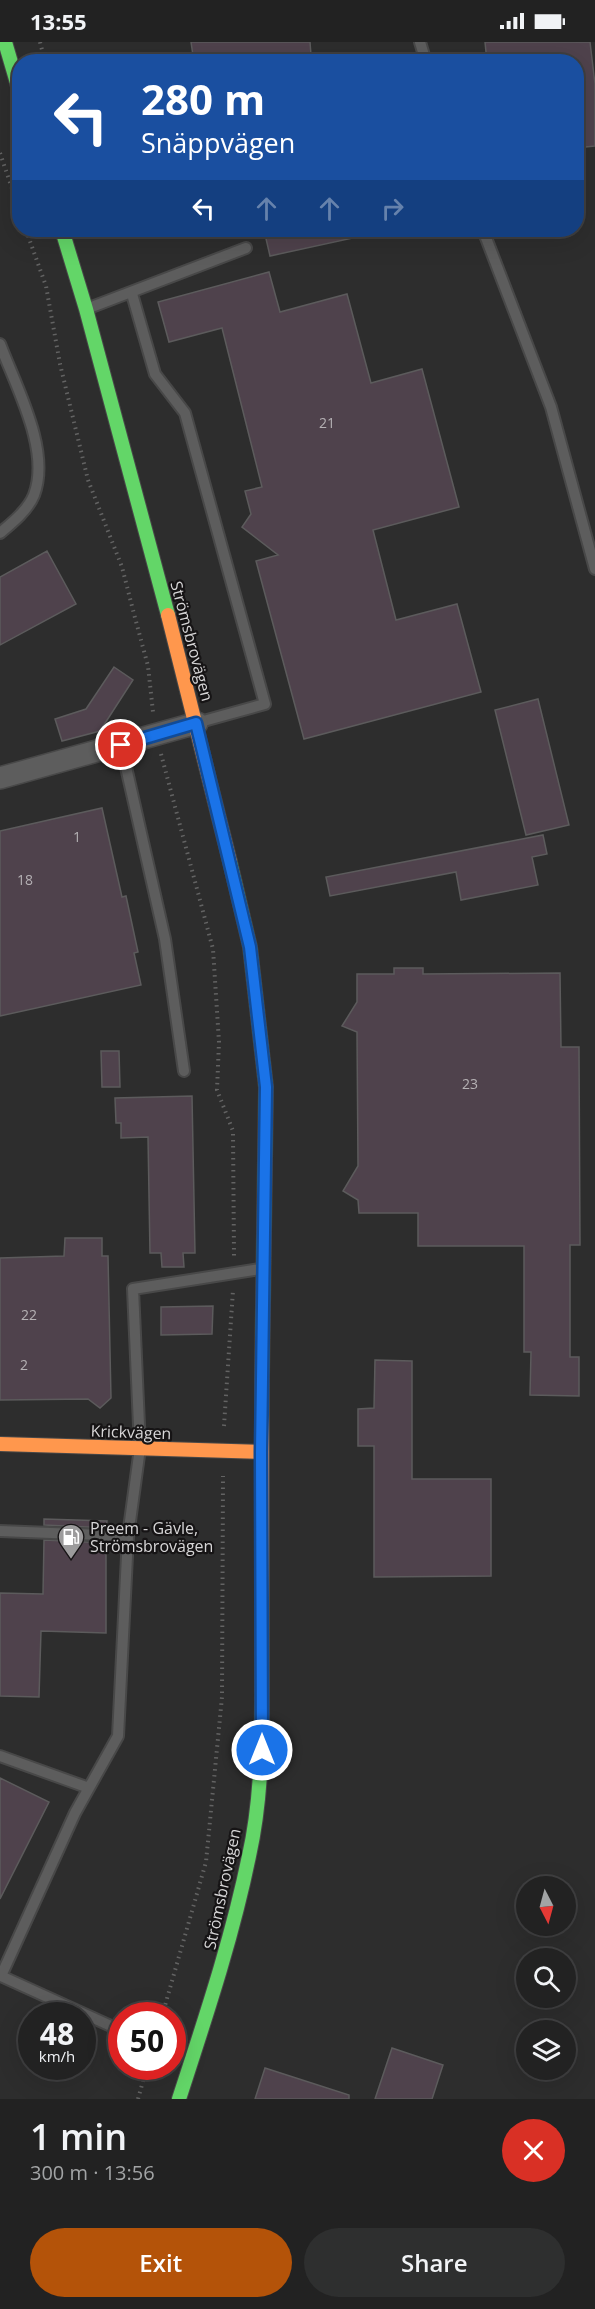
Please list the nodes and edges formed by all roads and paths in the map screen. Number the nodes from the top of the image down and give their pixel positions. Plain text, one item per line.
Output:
1 (5, 42) edge
2 (12, 66) edge
3 (0, 153) edge
4 (12, 188) edge
5 (28, 237) edge
6 (64, 237) edge
7 (486, 237) edge
8 (246, 248) dead end
9 (132, 294) junction
10 (86, 309) junction
11 (0, 344) edge
12 (0, 533) edge
13 (595, 569) edge
14 (196, 723) junction
15 (156, 735) junction
16 (121, 745) junction
17 (0, 778) edge
18 (184, 1071) dead end
19 (263, 1268) junction
20 (234, 1273) junction
21 (0, 1444) edge
22 (140, 1448) junction
23 (261, 1452) junction
24 (223, 1453) junction
25 (0, 1531) edge
26 (128, 1536) junction
27 (0, 1756) edge
28 (89, 1788) junction
29 (166, 2002) edge
30 (108, 2025) edge
31 (143, 2080) edge
32 (138, 2099) edge
33 (179, 2099) edge

1 - 2 main road
3 - 4 path
5 - 15 path
6 - 10 main road, Strömsbrovägen
7 - 13 lane
8 - 9 lane
9 - 10 lane
9 - 14 lane
10 - 14 main road, Strömsbrovägen
11 - 12 lane
14 - 15 street
14 - 19 main road, Strömsbrovägen
15 - 16 street
15 - 20 path
16 - 17 street
16 - 18 lane
19 - 20 lane
19 - 23 main road, Strömsbrovägen
20 - 22 lane
20 - 24 path
21 - 22 main road, Krickvägen
22 - 24 main road, Krickvägen
22 - 26 lane
23 - 24 main road, Krickvägen
23 - 33 main road, Strömsbrovägen
24 - 29 path
25 - 26 lane
26 - 28 lane
27 - 28 lane
28 - 30 lane
31 - 32 path

